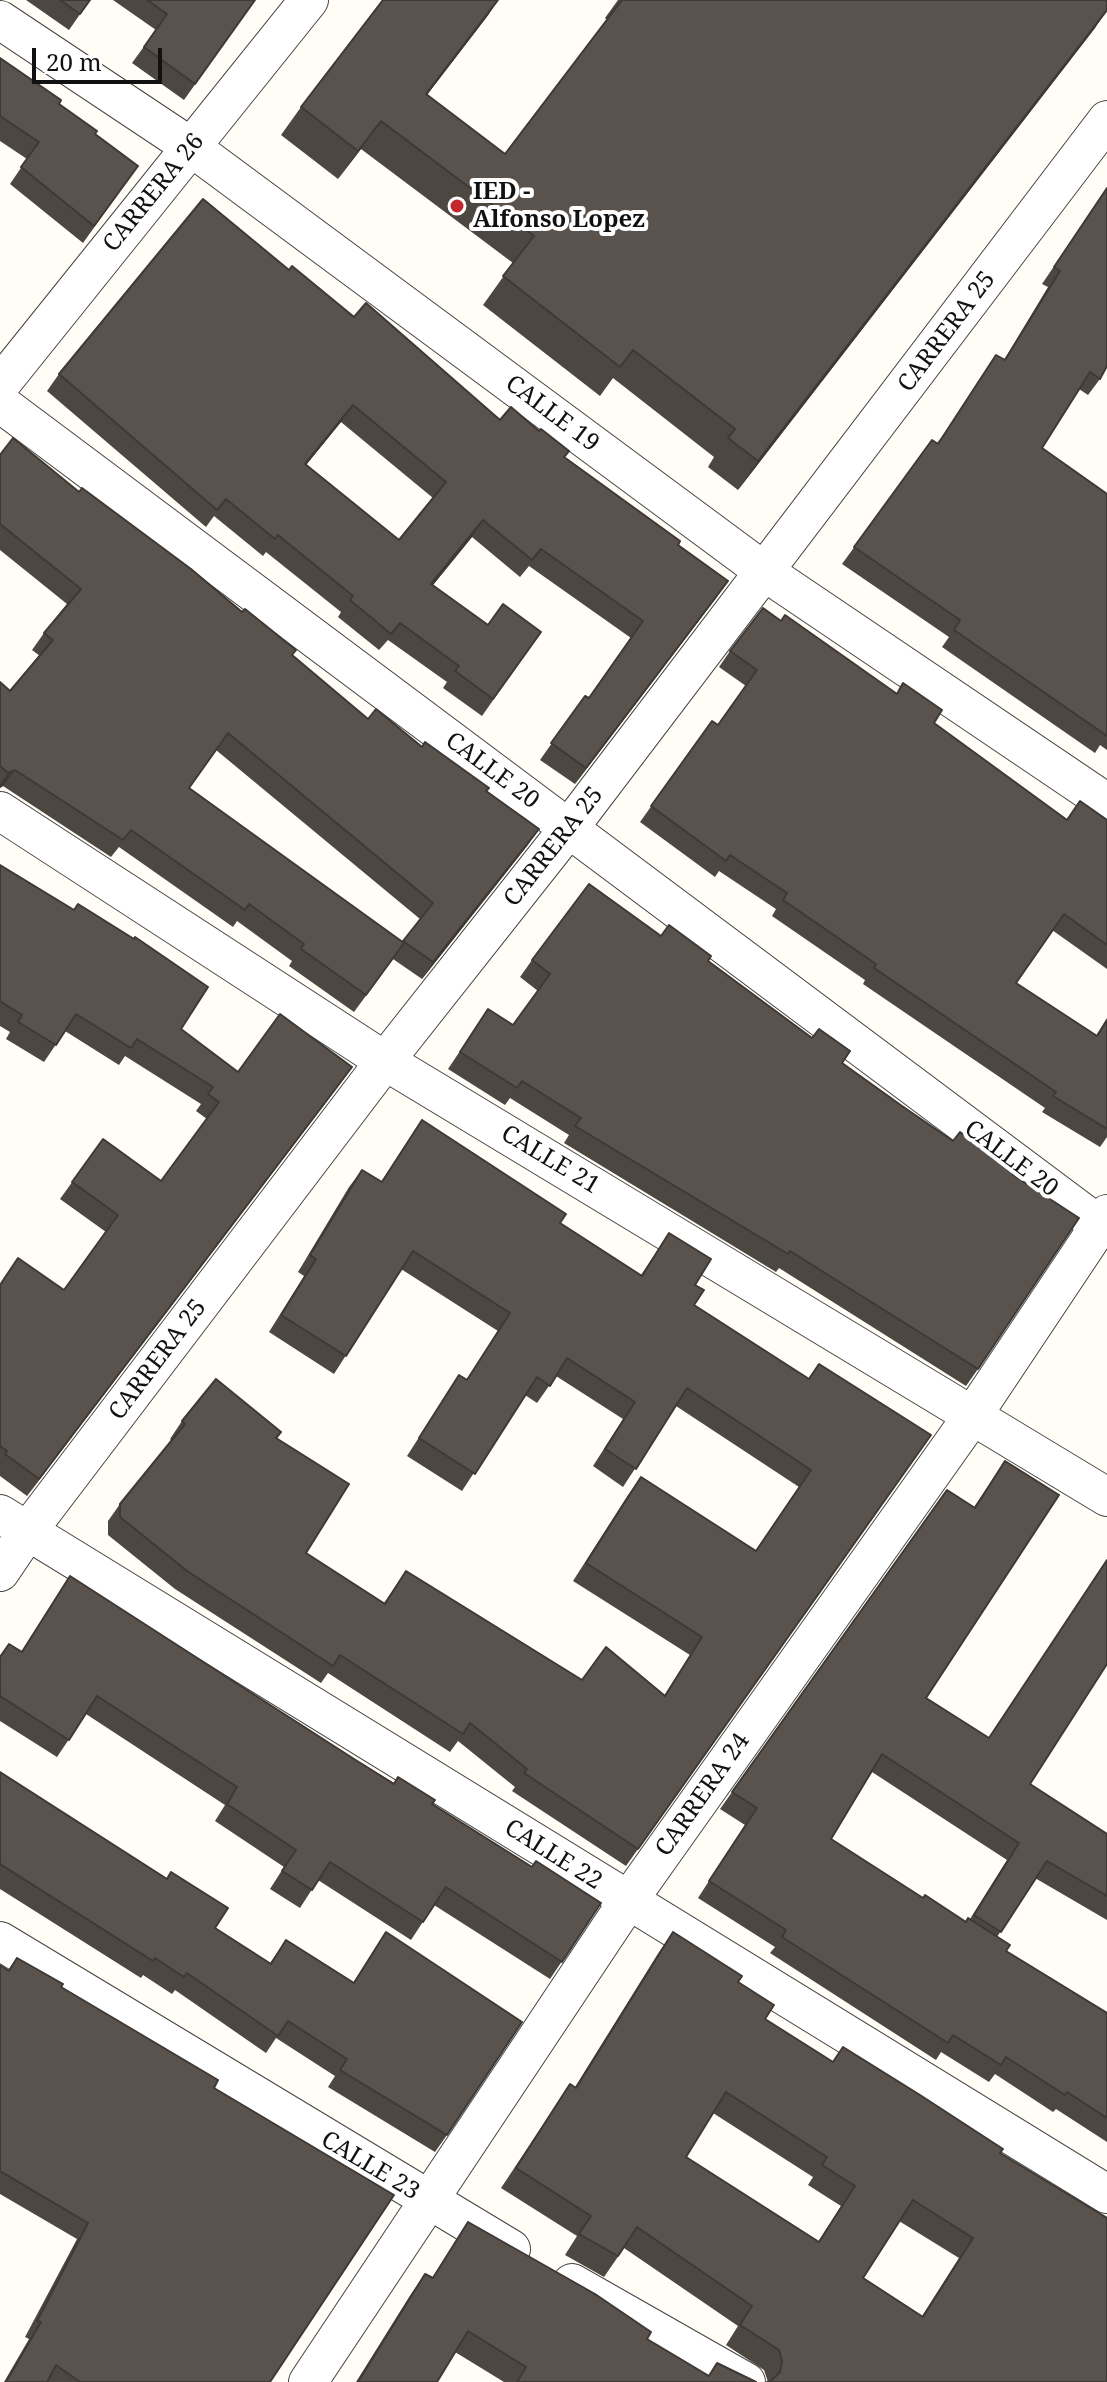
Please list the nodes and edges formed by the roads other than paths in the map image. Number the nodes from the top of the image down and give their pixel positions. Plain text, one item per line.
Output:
1 (309, 0) edge
2 (0, 20) edge
3 (1107, 120) edge
4 (191, 147) junction
5 (0, 385) edge
6 (0, 403) edge
7 (765, 572) junction
8 (1107, 803) edge
9 (0, 811) edge
10 (569, 828) junction
11 (385, 1061) junction
12 (1103, 1220) edge
13 (973, 1415) junction
14 (1107, 1497) edge
15 (14, 1523) edge
16 (0, 1572) edge
17 (628, 1901) junction
18 (0, 1941) edge
19 (1107, 2194) edge
20 (429, 2203) junction
21 (308, 2382) edge
22 (746, 2382) edge

1 - 4 street, CARRERA 26
2 - 4 street, CALLE 19
3 - 7 street, CARRERA 25
4 - 5 street, CARRERA 26
4 - 7 street, CALLE 19
6 - 10 street, CALLE 20
7 - 8 street, CALLE 19
7 - 10 street, CARRERA 25
9 - 11 street, CALLE 21
10 - 11 street, CARRERA 25
10 - 12 street, CALLE 20
11 - 13 street, CALLE 21
11 - 15 street, CARRERA 25
12 - 13 street, CARRERA 24
13 - 14 street, CALLE 21
13 - 17 street, CARRERA 24
15 - 16 street, CARRERA 25
15 - 17 street, CALLE 22
17 - 19 street, CALLE 22
17 - 20 street, CARRERA 24
18 - 20 street, CALLE 23
20 - 21 street, CARRERA 24
20 - 22 street, CALLE 23

